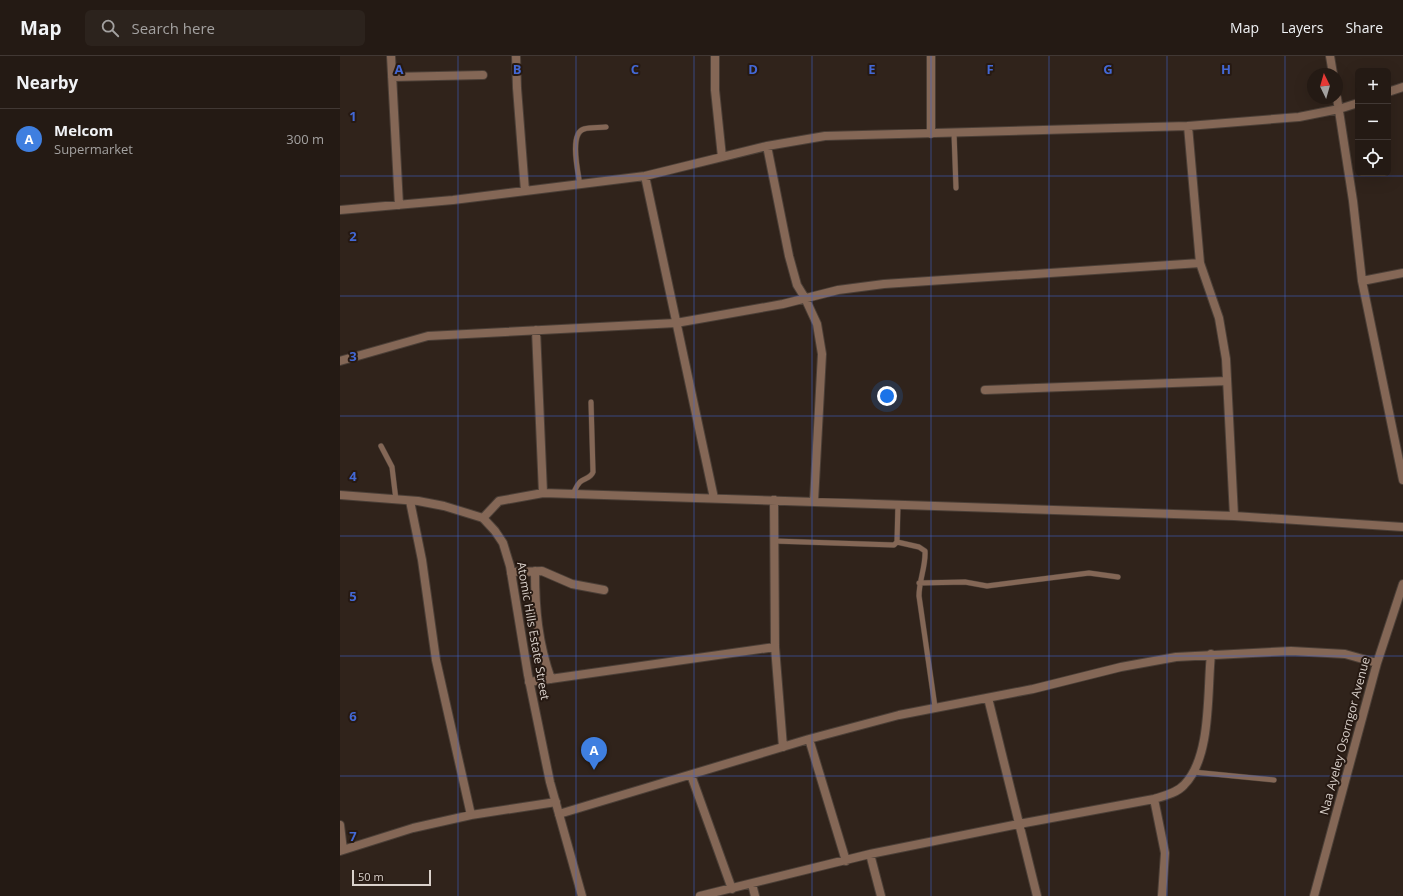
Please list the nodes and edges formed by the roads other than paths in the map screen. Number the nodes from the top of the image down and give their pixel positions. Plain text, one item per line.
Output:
1 (391, 56) edge
2 (516, 56) edge
3 (715, 56) edge
4 (931, 56) edge
5 (1330, 56) edge
6 (1332, 68) edge
7 (483, 75) dead end
8 (392, 77) junction
9 (1403, 87) edge
10 (1391, 91) edge
11 (1338, 104) edge
12 (1355, 104) edge
13 (1339, 109) junction
14 (1188, 126) junction
15 (606, 127) dead end
16 (954, 133) junction
17 (931, 134) junction
18 (767, 146) junction
19 (722, 157) junction
20 (645, 176) junction
21 (580, 184) junction
22 (956, 188) dead end
23 (525, 191) junction
24 (399, 204) junction
25 (340, 210) edge
26 (1200, 263) junction
27 (1403, 273) edge
28 (1362, 281) junction
29 (806, 298) junction
30 (676, 323) junction
31 (536, 330) junction
32 (340, 361) edge
33 (1227, 381) junction
34 (985, 390) dead end
35 (591, 402) dead end
36 (381, 446) dead end
37 (1403, 480) edge
38 (543, 494) junction
39 (572, 494) junction
40 (340, 495) edge
41 (714, 498) junction
42 (396, 500) junction
43 (774, 500) junction
44 (410, 501) junction
45 (814, 501) junction
46 (898, 504) junction
47 (1234, 516) junction
48 (483, 518) junction
49 (1403, 527) edge
50 (774, 541) junction
51 (897, 542) junction
52 (535, 571) junction
53 (511, 572) junction
54 (1118, 578) dead end
55 (919, 583) junction
56 (1403, 584) edge
57 (604, 590) dead end
58 (775, 647) junction
59 (1211, 654) junction
60 (1377, 663) junction
61 (551, 679) junction
62 (529, 682) junction
63 (988, 698) junction
64 (934, 707) junction
65 (809, 739) junction
66 (783, 747) junction
67 (1193, 772) junction
68 (691, 774) junction
69 (1274, 780) dead end
70 (1154, 800) junction
71 (556, 802) junction
72 (559, 814) junction
73 (471, 815) junction
74 (1019, 824) junction
75 (340, 825) edge
76 (342, 851) edge
77 (870, 854) junction
78 (846, 860) junction
79 (752, 884) junction
80 (732, 888) junction
81 (582, 896) edge
82 (700, 896) edge
83 (755, 896) edge
84 (881, 896) edge
85 (1037, 896) edge
86 (1162, 896) edge
87 (1314, 896) edge

1 - 8 street
2 - 23 street
3 - 19 street
4 - 17 street
5 - 6 street
7 - 8 street
8 - 24 street
9 - 10 street
11 - 13 street
12 - 13 street
13 - 14 street
13 - 28 street
14 - 16 street
14 - 26 street
15 - 21 lane
16 - 17 street
16 - 22 lane
17 - 18 street
18 - 19 street
18 - 29 street
19 - 20 street
20 - 21 street
20 - 30 street
21 - 23 street
23 - 24 street
24 - 25 street
26 - 29 street
26 - 33 street
27 - 28 street
28 - 37 street
29 - 30 street
29 - 45 street
30 - 31 street
30 - 41 street
31 - 32 street
31 - 38 street
33 - 34 street
33 - 47 street
35 - 39 lane
36 - 42 lane
38 - 39 street
38 - 48 street
39 - 41 street
40 - 42 street
41 - 43 street
42 - 44 street
43 - 45 street
43 - 50 street
44 - 48 street
44 - 73 street
45 - 46 street
46 - 47 street
46 - 51 lane
47 - 49 street
48 - 53 street, Atomic Hills Estate Street
50 - 51 lane
50 - 58 street
51 - 55 lane
52 - 53 street
52 - 57 street
52 - 61 street
53 - 62 street, Atomic Hills Estate Street
54 - 55 lane
55 - 64 lane
56 - 60 street, Naa Ayeley Osorngor Avenue
58 - 61 street
58 - 66 street
59 - 60 street
59 - 63 street
59 - 67 street
60 - 87 street, Naa Ayeley Osorngor Avenue
61 - 62 street
62 - 71 street, Atomic Hills Estate Street
63 - 64 street
63 - 74 street
64 - 65 street
65 - 66 street
65 - 78 street
66 - 68 street
67 - 69 lane
67 - 70 street
68 - 72 street
68 - 80 street
70 - 74 street
70 - 86 street
71 - 72 street, Atomic Hills Estate Street
71 - 73 street
72 - 81 street, Atomic Hills Estate Street
73 - 76 street
74 - 77 street
74 - 85 street
75 - 76 street
77 - 78 street
77 - 84 street
78 - 79 street
79 - 80 street
79 - 83 street
80 - 82 street

